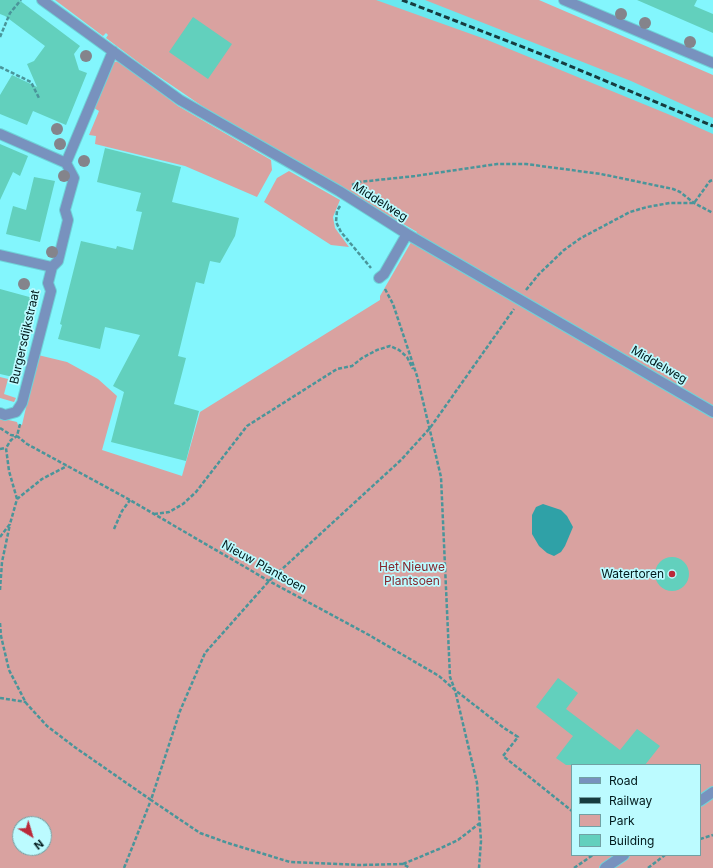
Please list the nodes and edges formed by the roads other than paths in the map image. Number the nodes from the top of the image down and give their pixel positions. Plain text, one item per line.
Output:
1 (42, 0) edge
2 (564, 0) edge
3 (113, 51) junction
4 (713, 63) edge
5 (0, 134) edge
6 (66, 163) junction
7 (407, 234) junction
8 (0, 255) edge
9 (52, 267) junction
10 (379, 278) road end
11 (713, 412) edge
12 (0, 413) edge
13 (713, 792) edge
14 (701, 800) edge
15 (623, 856) edge
16 (605, 868) edge

1 - 3 street, Middelweg
2 - 4 street
3 - 6 street
3 - 7 street, Middelweg
5 - 6 street
6 - 9 street, Burgersdijkstraat
7 - 10 street
7 - 11 street, Middelweg
8 - 9 street
9 - 12 street, Burgersdijkstraat
13 - 14 street
15 - 16 street

